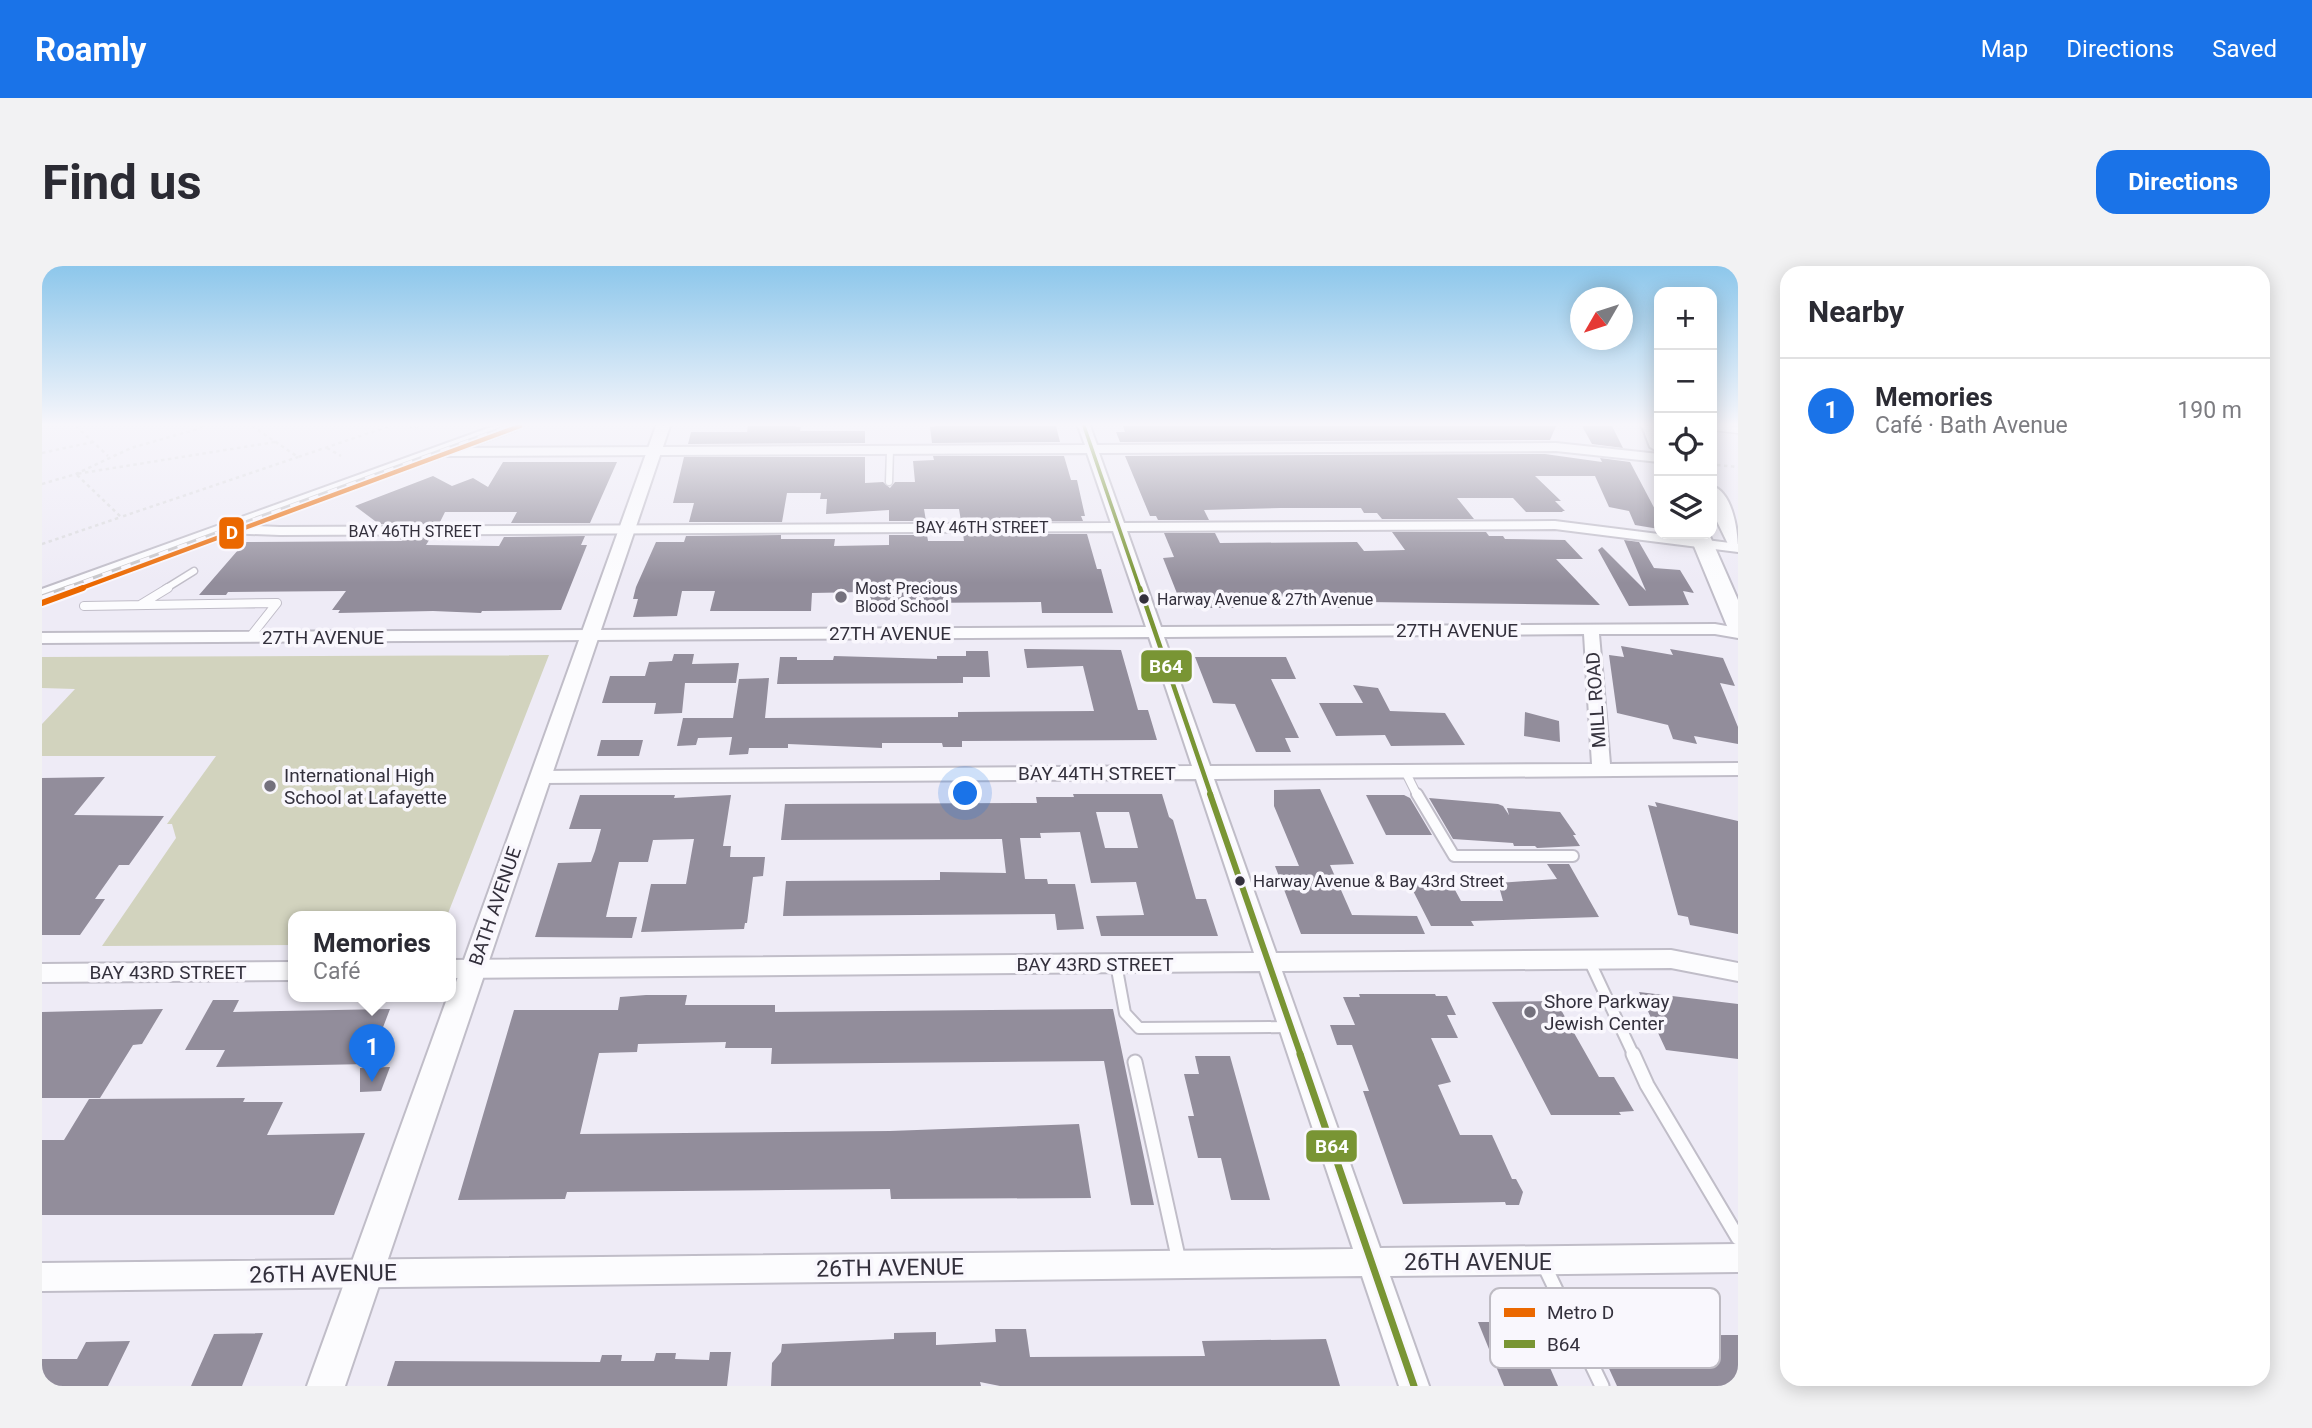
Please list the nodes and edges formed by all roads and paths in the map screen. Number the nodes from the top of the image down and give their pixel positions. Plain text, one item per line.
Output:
1 (61, 478) edge
2 (80, 478) edge
3 (235, 478) edge
4 (364, 478) edge
5 (645, 478) edge
6 (889, 478) edge
7 (1102, 478) edge
8 (889, 482) dead end
9 (42, 484) edge
10 (1717, 502) edge
11 (121, 517) junction
12 (1119, 527) junction
13 (224, 529) junction
14 (627, 529) junction
15 (1654, 534) edge
16 (1701, 539) edge
17 (42, 544) edge
18 (1738, 546) edge
19 (194, 571) dead end
20 (42, 596) edge
21 (85, 606) dead end
22 (140, 606) junction
23 (1738, 626) edge
24 (1591, 629) junction
25 (1154, 631) junction
26 (1738, 633) edge
27 (590, 635) junction
28 (250, 637) junction
29 (42, 638) edge
30 (1738, 769) edge
31 (1601, 770) junction
32 (1405, 771) junction
33 (1203, 772) junction
34 (540, 777) junction
35 (1573, 856) dead end
36 (1589, 960) junction
37 (1268, 962) junction
38 (1116, 964) junction
39 (462, 969) edge
40 (288, 971) edge
41 (1738, 972) edge
42 (42, 973) edge
43 (456, 988) edge
44 (452, 1002) edge
45 (1290, 1027) junction
46 (1135, 1062) dead end
47 (1738, 1238) edge
48 (1738, 1258) edge
49 (1542, 1261) junction
50 (1371, 1263) junction
51 (1180, 1265) junction
52 (366, 1273) junction
53 (42, 1277) edge
54 (1555, 1288) edge
55 (1593, 1368) edge
56 (327, 1386) edge
57 (1413, 1386) edge
58 (1602, 1386) edge

1 - 9 path
2 - 11 path
3 - 11 path
4 - 13 main road
5 - 14 street, BATH AVENUE
6 - 8 lane
7 - 12 street
10 - 18 main road
11 - 17 path
12 - 14 street, BAY 46TH STREET
12 - 15 street, BAY 46TH STREET
12 - 25 street
13 - 14 street, BAY 46TH STREET
13 - 20 main road
14 - 27 street, BATH AVENUE
16 - 18 street, BAY 46TH STREET
16 - 23 main road
19 - 22 lane
21 - 22 lane
22 - 28 lane
24 - 25 street, 27TH AVENUE
24 - 26 street, 27TH AVENUE
24 - 31 street, MILL ROAD
25 - 27 street, 27TH AVENUE
25 - 33 street
27 - 28 street, 27TH AVENUE
27 - 34 street, BATH AVENUE
28 - 29 street, 27TH AVENUE
30 - 31 street, BAY 44TH STREET
31 - 32 street, BAY 44TH STREET
32 - 33 street, BAY 44TH STREET
32 - 35 lane
33 - 34 street, BAY 44TH STREET
33 - 37 street
34 - 39 street, BATH AVENUE
36 - 37 street, BAY 43RD STREET
36 - 41 street, BAY 43RD STREET
36 - 47 lane
37 - 38 street, BAY 43RD STREET
37 - 45 street
38 - 39 street, BAY 43RD STREET
38 - 45 lane
39 - 43 street, BATH AVENUE
40 - 42 street, BAY 43RD STREET
44 - 52 street, BATH AVENUE
45 - 50 street
46 - 51 lane
48 - 49 street, 26TH AVENUE
49 - 50 street, 26TH AVENUE
49 - 54 lane
50 - 51 street, 26TH AVENUE
50 - 57 street
51 - 52 street, 26TH AVENUE
52 - 53 street, 26TH AVENUE
52 - 56 street, BATH AVENUE
55 - 58 lane

